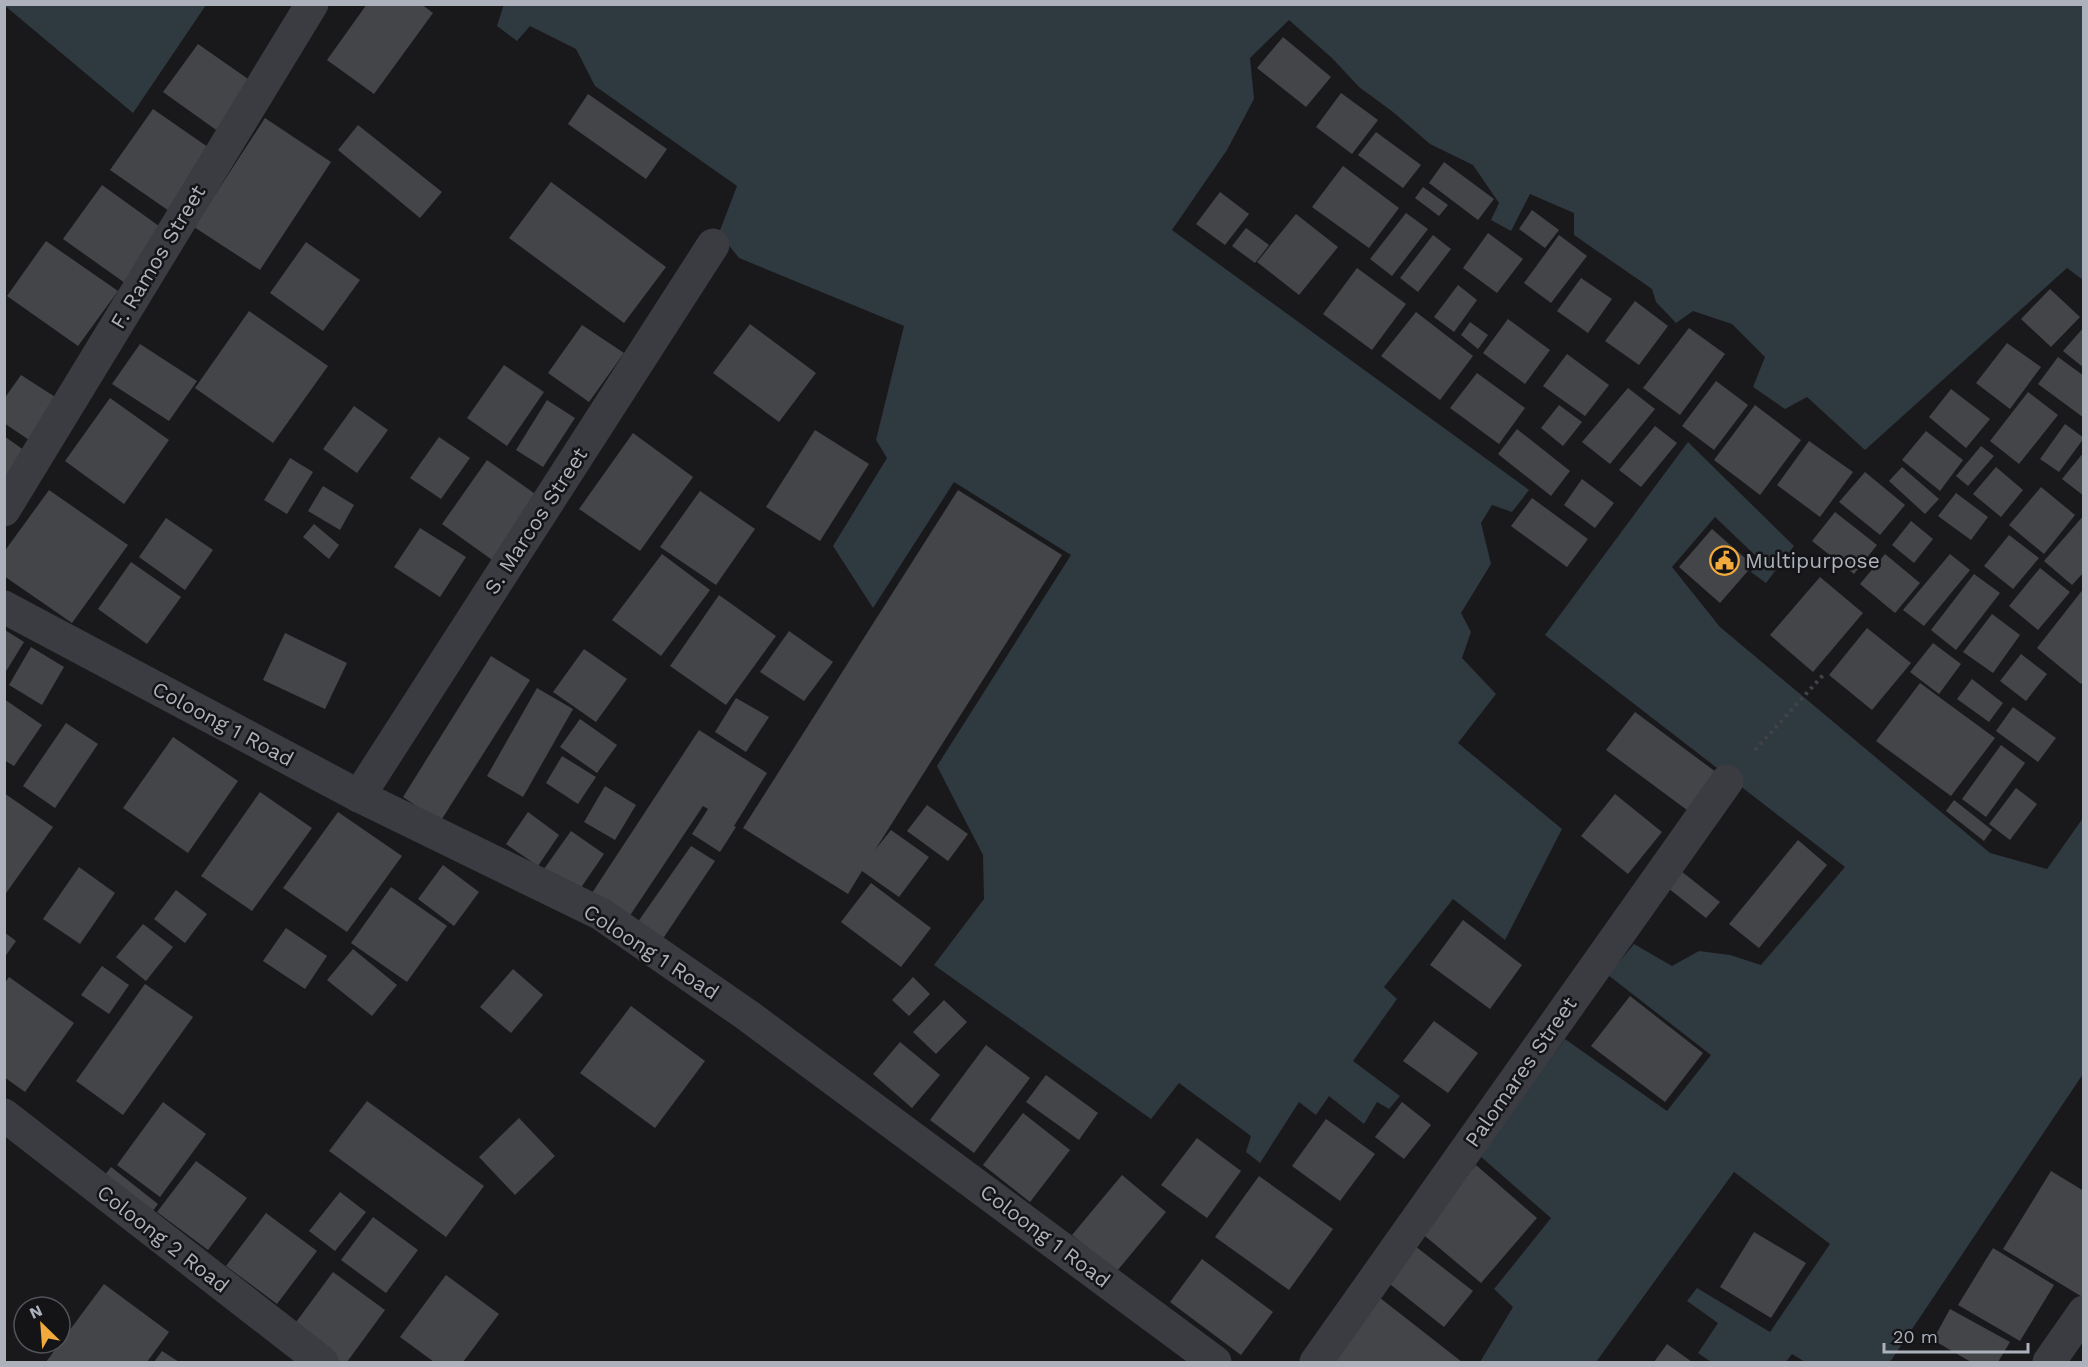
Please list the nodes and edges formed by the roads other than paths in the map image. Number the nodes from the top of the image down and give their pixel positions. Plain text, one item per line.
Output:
1 (312, 4) edge
2 (713, 245) dead end
3 (4, 510) edge
4 (4, 607) edge
5 (1727, 782) road end
6 (359, 796) junction
7 (4, 1115) edge
8 (2084, 1312) edge
9 (322, 1362) edge
10 (1215, 1362) edge
11 (1316, 1362) edge
12 (2049, 1362) edge

1 - 3 street, F. Ramos Street
2 - 6 street, S. Marcos Street
4 - 6 street, Coloong 1 Road
5 - 11 street, Palomares Street
6 - 10 street, Coloong 1 Road
7 - 9 street, Coloong 2 Road
8 - 12 street

